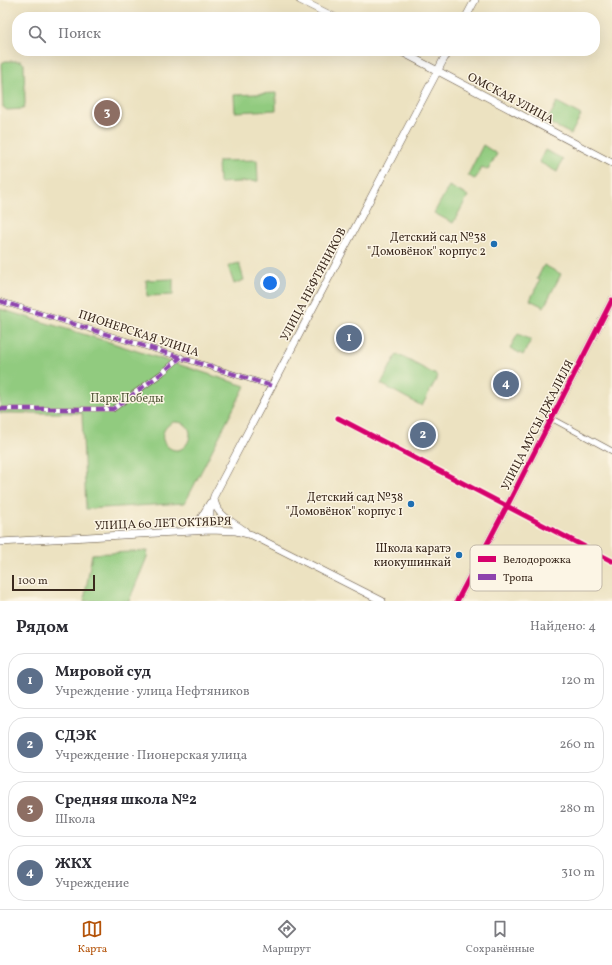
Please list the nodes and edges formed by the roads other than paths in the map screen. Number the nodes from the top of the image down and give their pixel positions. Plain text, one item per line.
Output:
1 (300, 0) edge
2 (475, 0) edge
3 (324, 12) edge
4 (469, 12) edge
5 (410, 56) edge
6 (446, 56) edge
7 (438, 71) junction
8 (612, 163) edge
9 (612, 300) edge
10 (0, 301) edge
11 (181, 357) junction
12 (272, 386) junction
13 (0, 409) edge
14 (338, 418) dead end
15 (551, 418) junction
16 (612, 451) edge
17 (214, 496) junction
18 (507, 506) junction
19 (210, 530) junction
20 (181, 533) junction
21 (248, 533) junction
22 (0, 542) edge
23 (486, 545) edge
24 (581, 545) edge
25 (602, 556) edge
26 (612, 561) edge
27 (470, 576) edge
28 (382, 601) edge
29 (457, 601) edge

1 - 3 main road
2 - 4 main road
5 - 7 main road, ОМСКАЯ УЛИЦА
6 - 7 main road, УЛИЦА НЕФТЯНИКОВ
7 - 8 main road, ОМСКАЯ УЛИЦА
7 - 12 main road, УЛИЦА НЕФТЯНИКОВ
9 - 15 main road, УЛИЦА МУСЫ ДЖАЛИЛЯ
10 - 11 street, ПИОНЕРСКАЯ УЛИЦА
11 - 12 street, ПИОНЕРСКАЯ УЛИЦА
11 - 13 street
12 - 17 main road, УЛИЦА НЕФТЯНИКОВ
14 - 18 street
15 - 16 street
15 - 18 main road, УЛИЦА МУСЫ ДЖАЛИЛЯ
17 - 19 main road, УЛИЦА НЕФТЯНИКОВ
17 - 20 main road
17 - 21 main road
18 - 23 main road, УЛИЦА МУСЫ ДЖАЛИЛЯ
18 - 24 street
19 - 20 main road, УЛИЦА 60 ЛЕТ ОКТЯБРЯ
19 - 21 main road, УЛИЦА 60 ЛЕТ ОКТЯБРЯ
20 - 22 main road, УЛИЦА 60 ЛЕТ ОКТЯБРЯ
21 - 28 main road, УЛИЦА 60 ЛЕТ ОКТЯБРЯ
25 - 26 street
27 - 29 main road, УЛИЦА МУСЫ ДЖАЛИЛЯ

